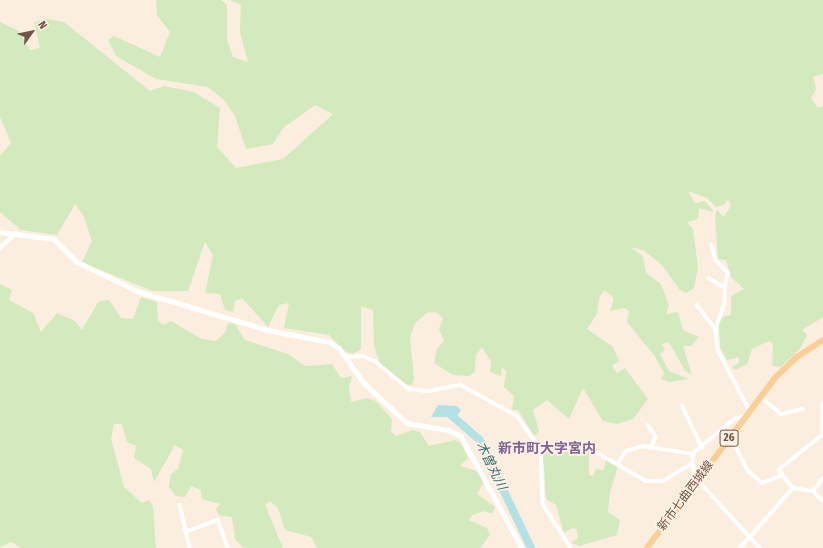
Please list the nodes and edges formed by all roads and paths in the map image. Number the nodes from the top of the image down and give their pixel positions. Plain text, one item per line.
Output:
1 (0, 232) edge
2 (16, 233) junction
3 (712, 245) dead end
4 (0, 248) edge
5 (709, 278) dead end
6 (725, 288) junction
7 (697, 304) dead end
8 (716, 329) junction
9 (821, 341) edge
10 (823, 347) edge
11 (346, 357) junction
12 (761, 397) junction
13 (823, 404) edge
14 (682, 405) dead end
15 (802, 409) dead end
16 (748, 413) junction
17 (648, 424) dead end
18 (823, 434) edge
19 (730, 436) junction
20 (702, 447) junction
21 (651, 448) junction
22 (541, 449) junction
23 (693, 454) junction
24 (693, 463) junction
25 (618, 464) junction
26 (781, 476) junction
27 (823, 478) edge
28 (698, 479) junction
29 (792, 488) junction
30 (813, 491) junction
31 (823, 500) edge
32 (180, 504) dead end
33 (186, 532) junction
34 (749, 534) junction
35 (190, 548) edge
36 (228, 548) edge
37 (522, 548) edge
38 (571, 548) edge
39 (647, 548) edge
40 (740, 548) edge
41 (760, 548) edge

1 - 2 street
2 - 4 street
2 - 11 street
3 - 6 street
5 - 6 street
6 - 8 street
7 - 8 street
8 - 16 street
9 - 10 street
9 - 12 main road, 新市七曲西城線 / 26
11 - 22 street
11 - 37 street
12 - 15 street
12 - 16 main road, 新市七曲西城線 / 26
13 - 18 street
14 - 20 street
16 - 19 main road, 新市七曲西城線 / 26
16 - 20 street
17 - 21 street
18 - 26 street
19 - 26 street
19 - 28 main road, 新市七曲西城線 / 26
20 - 23 street
21 - 23 street
21 - 25 street
22 - 25 street
22 - 38 street
23 - 24 street
24 - 25 street
24 - 28 street
26 - 29 street
27 - 30 street
28 - 34 street
28 - 39 main road, 新市七曲西城線 / 26
29 - 30 street
29 - 34 street
30 - 31 street
32 - 33 street
33 - 35 street
33 - 36 street
34 - 40 street
34 - 41 street

